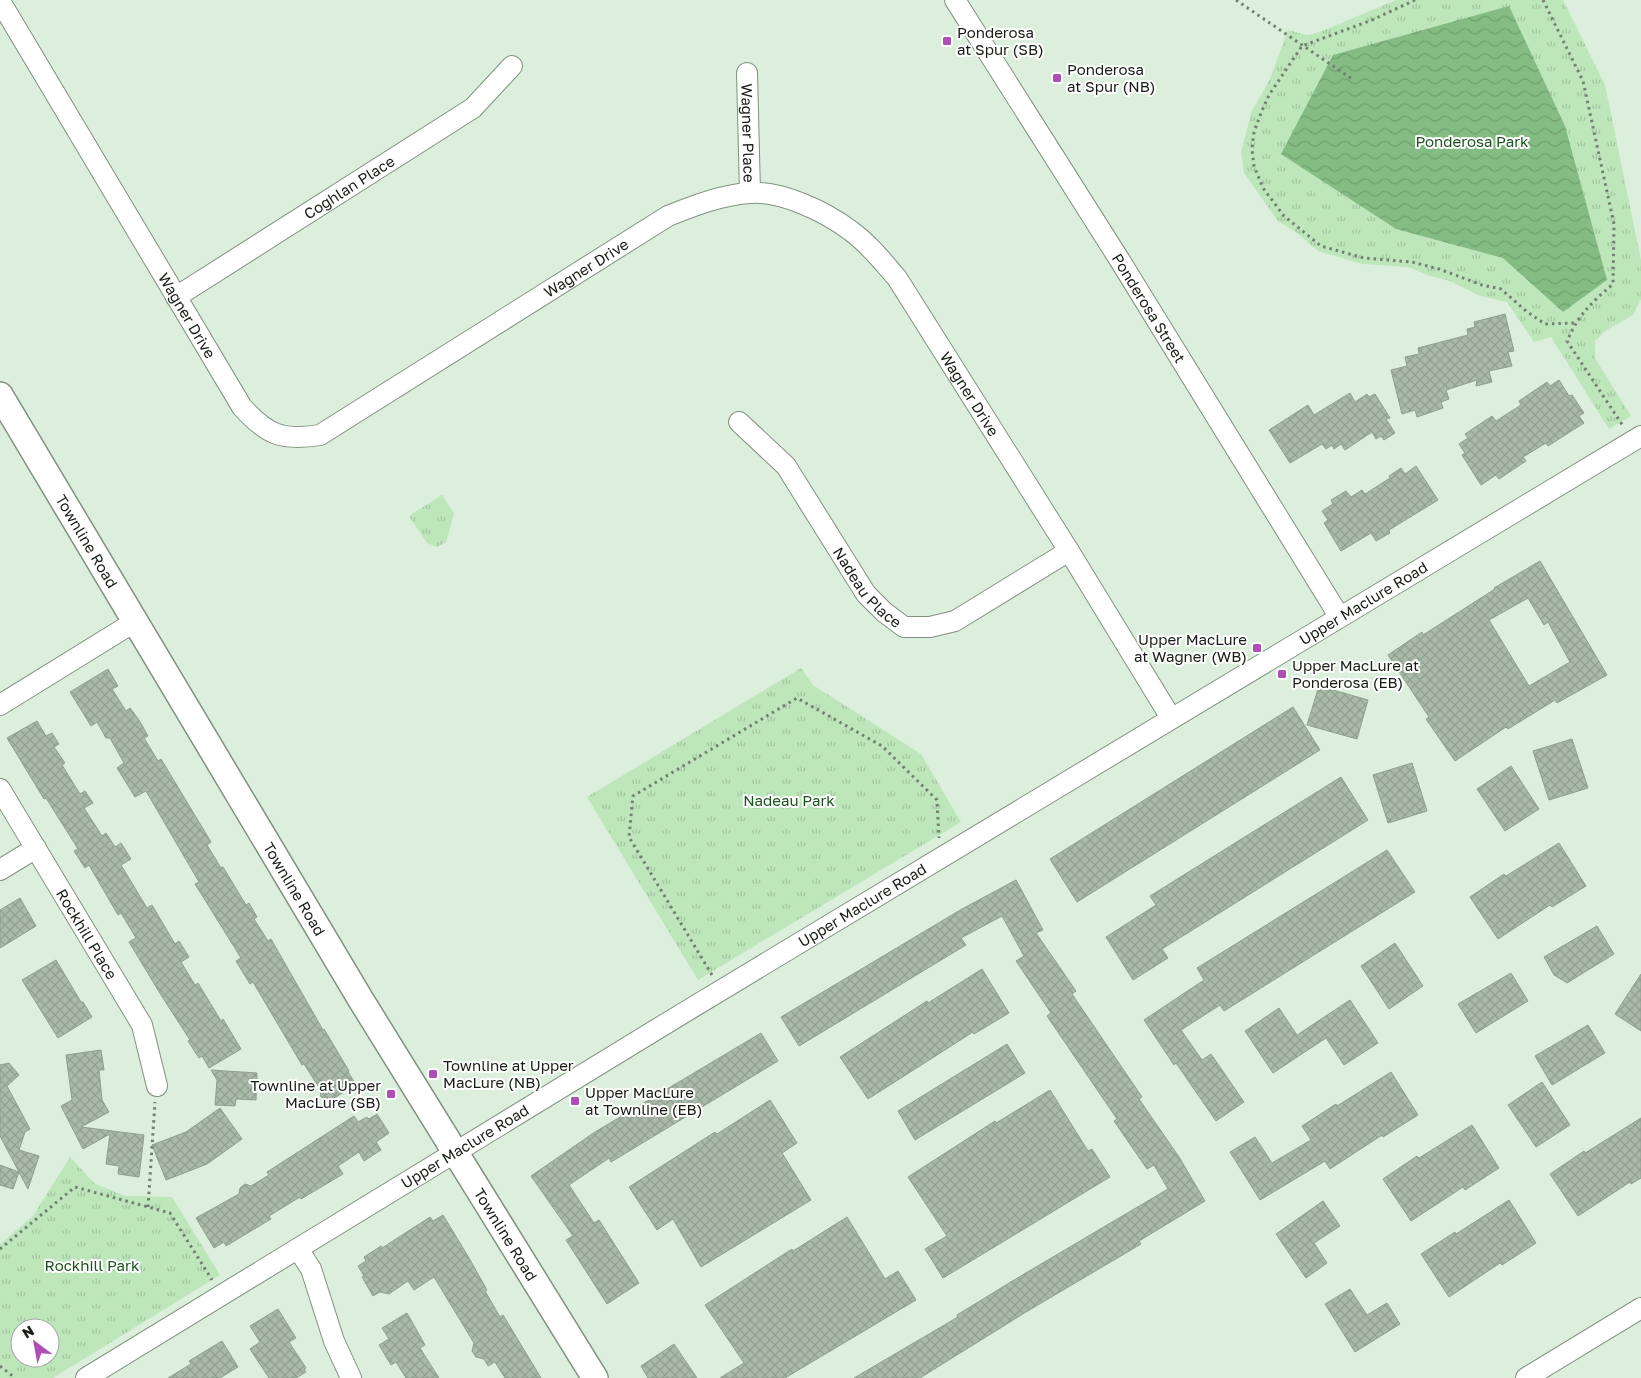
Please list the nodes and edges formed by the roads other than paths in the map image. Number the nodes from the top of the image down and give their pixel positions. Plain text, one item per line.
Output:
1 (0, 1) edge
2 (960, 2) edge
3 (512, 66) dead end
4 (747, 73) dead end
5 (750, 193) junction
6 (176, 297) junction
7 (0, 395) edge
8 (739, 422) dead end
9 (1637, 439) edge
10 (1069, 551) junction
11 (1339, 616) junction
12 (136, 621) junction
13 (0, 705) edge
14 (1171, 718) junction
15 (0, 789) edge
16 (36, 848) junction
17 (0, 870) edge
18 (157, 1086) road end
19 (454, 1152) junction
20 (298, 1249) junction
21 (1641, 1308) edge
22 (86, 1378) edge
23 (351, 1378) edge
24 (595, 1378) edge
25 (1526, 1378) edge

1 - 6 street, Wagner Drive
2 - 11 street, Ponderosa Street
3 - 6 street, Coghlan Place
4 - 5 street, Wagner Place
5 - 6 street, Wagner Drive
5 - 10 street, Wagner Drive
7 - 12 street, Townline Road
8 - 10 street, Nadeau Place
9 - 11 street, Upper Maclure Road
10 - 14 street, Wagner Drive
11 - 14 street, Upper Maclure Road
12 - 13 street
12 - 19 street, Townline Road
14 - 19 street, Upper Maclure Road
15 - 16 street, Rockhill Place
16 - 17 street
16 - 18 street, Rockhill Place
19 - 20 street, Upper Maclure Road
19 - 24 street, Townline Road
20 - 22 street, Upper Maclure Road
20 - 23 street
21 - 25 street

